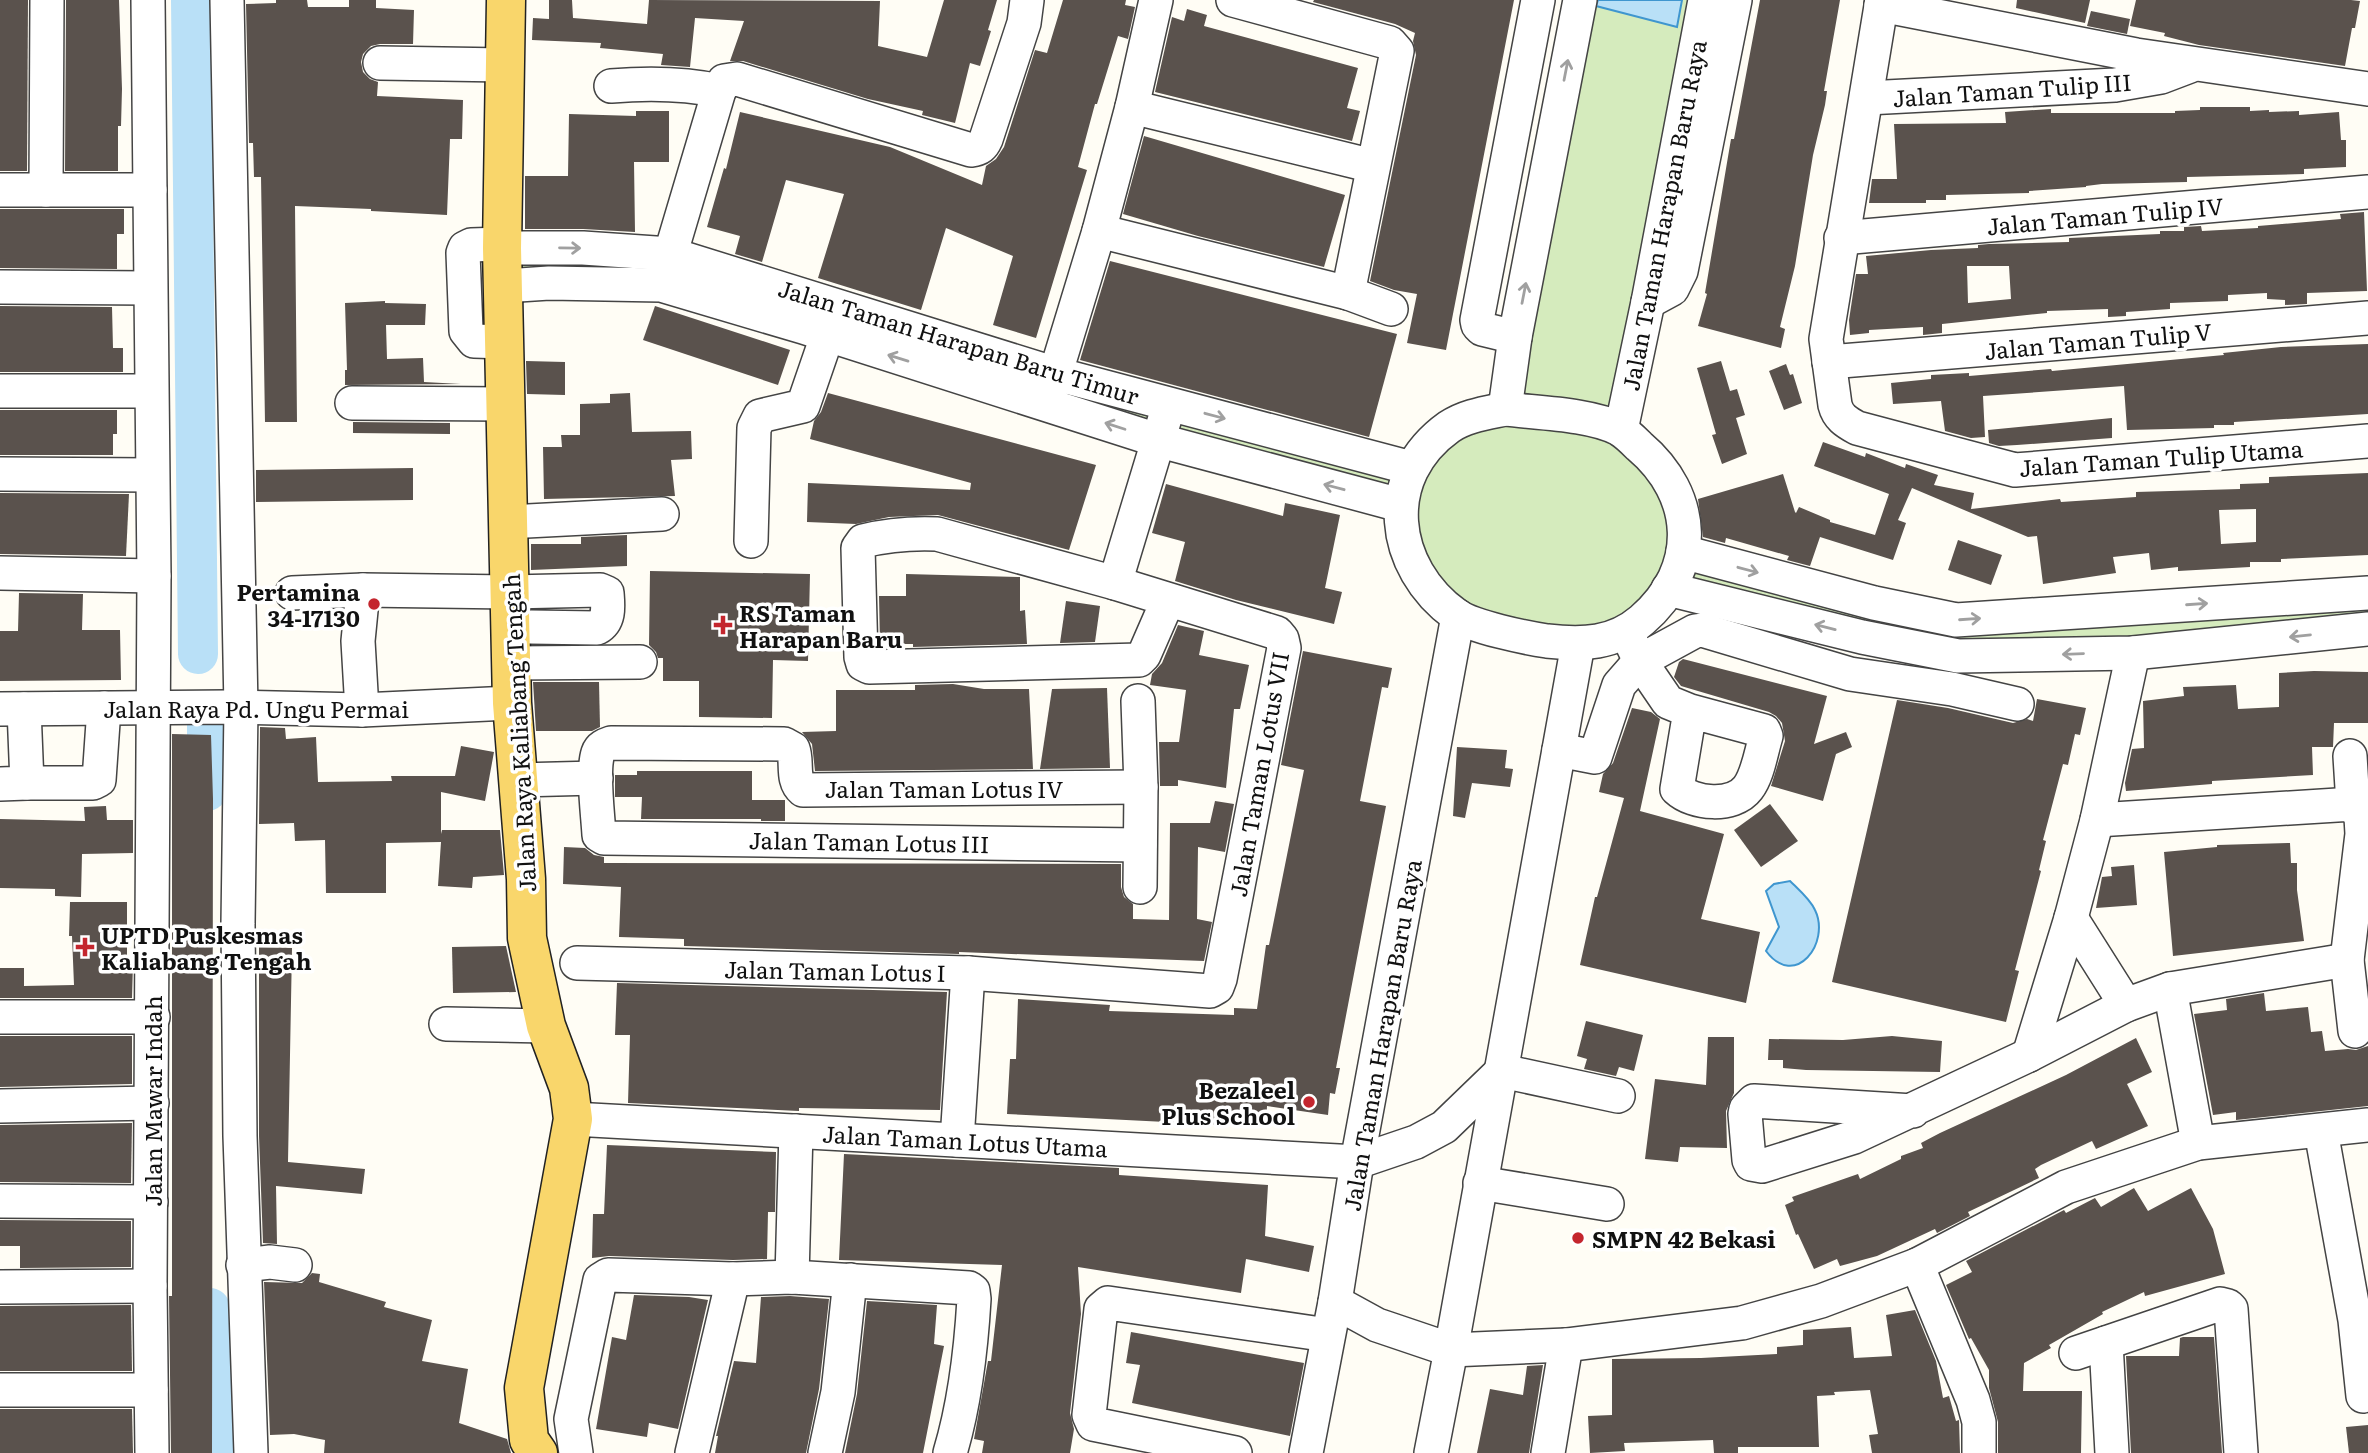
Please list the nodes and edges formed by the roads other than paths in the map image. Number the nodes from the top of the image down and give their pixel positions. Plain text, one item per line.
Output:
1 (47, 0) edge
2 (148, 0) edge
3 (163, 0) edge
4 (227, 0) edge
5 (506, 0) edge
6 (1027, 0) edge
7 (1156, 0) edge
8 (1233, 0) edge
9 (1538, 0) edge
10 (1580, 0) edge
11 (1705, 0) edge
12 (1735, 0) edge
13 (1882, 3) edge
14 (380, 63) dead end
15 (2197, 64) junction
16 (505, 65) junction
17 (611, 86) dead end
18 (2368, 89) edge
19 (719, 91) junction
20 (1867, 98) junction
21 (1132, 107) junction
22 (1373, 166) junction
23 (0, 190) edge
24 (46, 190) junction
25 (150, 190) junction
26 (2368, 192) edge
27 (1099, 231) junction
28 (1842, 238) junction
29 (502, 246) junction
30 (665, 269) junction
31 (504, 286) junction
32 (0, 287) edge
33 (150, 288) junction
34 (1348, 293) junction
35 (1648, 302) junction
36 (1391, 309) dead end
37 (2368, 318) edge
38 (832, 320) junction
39 (1515, 337) junction
40 (505, 342) junction
41 (1829, 362) junction
42 (1051, 389) junction
43 (0, 391) edge
44 (150, 391) junction
45 (352, 403) dead end
46 (506, 404) junction
47 (1170, 404) junction
48 (1504, 409) junction
49 (1620, 430) junction
50 (1157, 440) junction
51 (2368, 441) edge
52 (1410, 468) junction
53 (0, 474) edge
54 (152, 475) junction
55 (1400, 505) junction
56 (662, 514) dead end
57 (507, 522) junction
58 (751, 541) dead end
59 (1683, 552) junction
60 (0, 573) edge
61 (154, 576) junction
62 (1115, 583) junction
63 (1668, 589) junction
64 (363, 590) junction
65 (510, 592) junction
66 (292, 593) dead end
67 (2368, 593) edge
68 (1168, 600) junction
69 (1874, 603) junction
70 (1458, 617) junction
71 (530, 628) dead end
72 (2368, 629) edge
73 (1626, 632) junction
74 (1862, 637) junction
75 (1578, 644) junction
76 (2133, 653) junction
77 (1640, 661) junction
78 (640, 662) dead end
79 (512, 663) junction
80 (1850, 674) junction
81 (1138, 701) dead end
82 (512, 703) junction
83 (2017, 705) dead end
84 (165, 707) junction
85 (104, 708) junction
86 (234, 708) junction
87 (12, 709) edge
88 (362, 710) junction
89 (1690, 711) dead end
90 (1559, 750) junction
91 (2350, 756) dead end
92 (596, 778) junction
93 (518, 780) junction
94 (14, 783) edge
95 (1141, 787) junction
96 (2353, 804) junction
97 (2097, 820) junction
98 (1140, 845) junction
99 (1140, 887) dead end
100 (2071, 918) junction
101 (2347, 960) junction
102 (577, 963) dead end
103 (968, 973) junction
104 (2170, 989) junction
105 (2126, 1005) junction
106 (0, 1017) edge
107 (153, 1017) junction
108 (446, 1024) dead end
109 (546, 1026) junction
110 (2355, 1031) dead end
111 (2029, 1055) junction
112 (1502, 1071) junction
113 (1618, 1096) dead end
114 (152, 1103) junction
115 (0, 1106) edge
116 (1913, 1111) dead end
117 (573, 1119) junction
118 (2368, 1125) edge
119 (796, 1131) junction
120 (2321, 1131) junction
121 (957, 1140) junction
122 (2198, 1143) junction
123 (1357, 1162) junction
124 (1480, 1183) junction
125 (0, 1201) edge
126 (151, 1202) junction
127 (1606, 1204) dead end
128 (243, 1265) junction
129 (295, 1265) dead end
130 (1917, 1265) junction
131 (792, 1277) junction
132 (733, 1279) junction
133 (850, 1280) junction
134 (150, 1286) junction
135 (0, 1287) edge
136 (1335, 1302) junction
137 (1328, 1335) junction
138 (1566, 1345) junction
139 (1451, 1350) junction
140 (0, 1390) edge
141 (151, 1390) junction
142 (2364, 1396) dead end
143 (152, 1453) edge
144 (251, 1453) edge
145 (538, 1453) edge
146 (576, 1453) edge
147 (692, 1453) edge
148 (825, 1453) edge
149 (950, 1453) edge
150 (1235, 1453) edge
151 (1306, 1453) edge
152 (1431, 1453) edge
153 (1548, 1453) edge
154 (1979, 1453) edge
155 (2112, 1453) edge
156 (2241, 1453) edge

1 - 24 street
2 - 25 street
3 - 84 street
4 - 86 street
5 - 16 main road, Jalan Raya Kaliabang Tengah
6 - 19 street
7 - 21 street
8 - 22 street
9 - 39 street
39 -> 10 street
11 - 35 street, Jalan Taman Harapan Baru Raya
12 - 35 street
13 - 15 street, Jalan Taman Tulip III
13 - 20 street, Jalan Taman Tulip Utama
14 - 16 street
15 - 18 street, Jalan Taman Tulip III
15 - 20 street, Jalan Taman Tulip III
16 - 29 main road, Jalan Raya Kaliabang Tengah
17 - 19 street
19 - 30 street
20 - 28 street, Jalan Taman Tulip Utama
21 - 22 street
21 - 27 street
22 - 34 street
23 - 24 street
24 - 25 street
25 - 33 street
26 - 28 street, Jalan Taman Tulip IV
27 - 34 street
27 - 42 street
28 - 41 street, Jalan Taman Tulip Utama
29 -> 30 street, Jalan Taman Harapan Baru Timur
29 - 31 main road, Jalan Raya Kaliabang Tengah
29 - 40 street, Jalan Taman Harapan Baru Timur
30 - 31 street, Jalan Taman Harapan Baru Timur
30 - 38 street, Jalan Taman Harapan Baru Timur
31 - 40 main road, Jalan Raya Kaliabang Tengah
32 - 33 street
33 - 44 street
34 - 36 street
35 - 49 street, Jalan Taman Harapan Baru Raya
37 - 41 street, Jalan Taman Tulip V
38 - 42 street, Jalan Taman Harapan Baru Timur
38 - 58 street
39 - 48 street
40 - 46 main road, Jalan Raya Kaliabang Tengah
41 - 51 street, Jalan Taman Tulip Utama
42 - 47 street, Jalan Taman Harapan Baru Timur
50 -> 42 street, Jalan Taman Harapan Baru Timur
43 - 44 street
44 - 54 street
45 - 46 street
46 - 57 main road, Jalan Raya Kaliabang Tengah
47 - 50 street
47 -> 52 street, Jalan Taman Harapan Baru Timur
48 - 49 street
48 - 52 street
49 - 59 street
55 -> 50 street, Jalan Taman Harapan Baru Timur
50 - 62 street
52 - 55 street
53 - 54 street
54 - 61 street
55 - 70 street
56 - 57 street
57 - 65 main road, Jalan Raya Kaliabang Tengah
59 - 63 street
59 -> 69 street
60 - 61 street
61 - 84 street
62 - 68 street, Jalan Taman Lotus VII
62 - 68 street, Jalan Taman Lotus VII
63 - 73 street
74 -> 63 street
64 - 65 street
64 - 66 street
64 - 88 street
65 - 71 street
65 - 79 main road, Jalan Raya Kaliabang Tengah
69 -> 67 street
68 - 103 street, Jalan Taman Lotus VII
69 - 74 street
70 - 75 street
70 - 123 street, Jalan Taman Harapan Baru Raya
72 -> 76 street
73 - 75 street
73 - 77 street
76 -> 74 street
74 - 80 street
75 - 90 street
76 - 97 street
77 - 80 street
77 - 89 street
77 - 90 street
78 - 79 street
79 - 82 main road, Jalan Raya Kaliabang Tengah
80 - 83 street
81 - 95 street
82 - 88 street, Jalan Raya Pd. Ungu Permai
82 - 93 main road, Jalan Raya Kaliabang Tengah
84 - 85 street, Jalan Raya Pd. Ungu Permai
84 - 86 street, Jalan Raya Pd. Ungu Permai
84 - 107 street, Jalan Mawar Indah
85 - 87 street, Jalan Raya Pd. Ungu Permai
85 - 94 street
86 - 88 street, Jalan Raya Pd. Ungu Permai
86 - 128 street
87 - 94 street
90 - 112 street
91 - 96 street
92 - 93 street
92 - 95 street, Jalan Taman Lotus IV
92 - 98 street, Jalan Taman Lotus III
93 - 109 main road, Jalan Raya Kaliabang Tengah
95 - 98 street
96 - 97 street
96 - 101 street
97 - 100 street
98 - 99 street
100 - 105 street
100 - 111 street
101 - 104 street
101 - 110 street
102 - 103 street, Jalan Taman Lotus I
103 - 121 street, Jalan Taman Lotus I
104 - 105 street
104 - 122 street
105 - 111 street
106 - 107 street
107 - 114 street, Jalan Mawar Indah
108 - 109 street
109 - 117 main road, Jalan Raya Kaliabang Tengah
111 - 116 street
112 - 113 street
112 - 123 street
112 - 124 street
114 - 115 street
114 - 126 street, Jalan Mawar Indah
117 - 119 street, Jalan Taman Lotus Utama
117 - 145 main road, Jalan Raya Kaliabang Tengah
118 - 120 street
119 - 121 street, Jalan Taman Lotus Utama
119 - 131 street
120 - 122 street
120 - 142 street
121 - 123 street, Jalan Taman Lotus Utama
122 - 130 street
123 - 136 street, Jalan Taman Harapan Baru Raya
124 - 127 street
124 - 139 street
125 - 126 street
126 - 134 street, Jalan Mawar Indah
128 - 129 street
128 - 144 street
130 - 138 street
130 - 154 street
131 - 132 street
131 - 133 street
132 - 146 street
132 - 147 street
133 - 148 street
133 - 149 street
134 - 135 street
134 - 141 street, Jalan Mawar Indah
136 - 137 street, Jalan Taman Harapan Baru Raya
136 - 139 street
137 - 150 street
137 - 151 street, Jalan Taman Harapan Baru Raya
138 - 139 street
138 - 153 street
139 - 152 street
140 - 141 street
141 - 143 street, Jalan Mawar Indah
155 - 156 street

